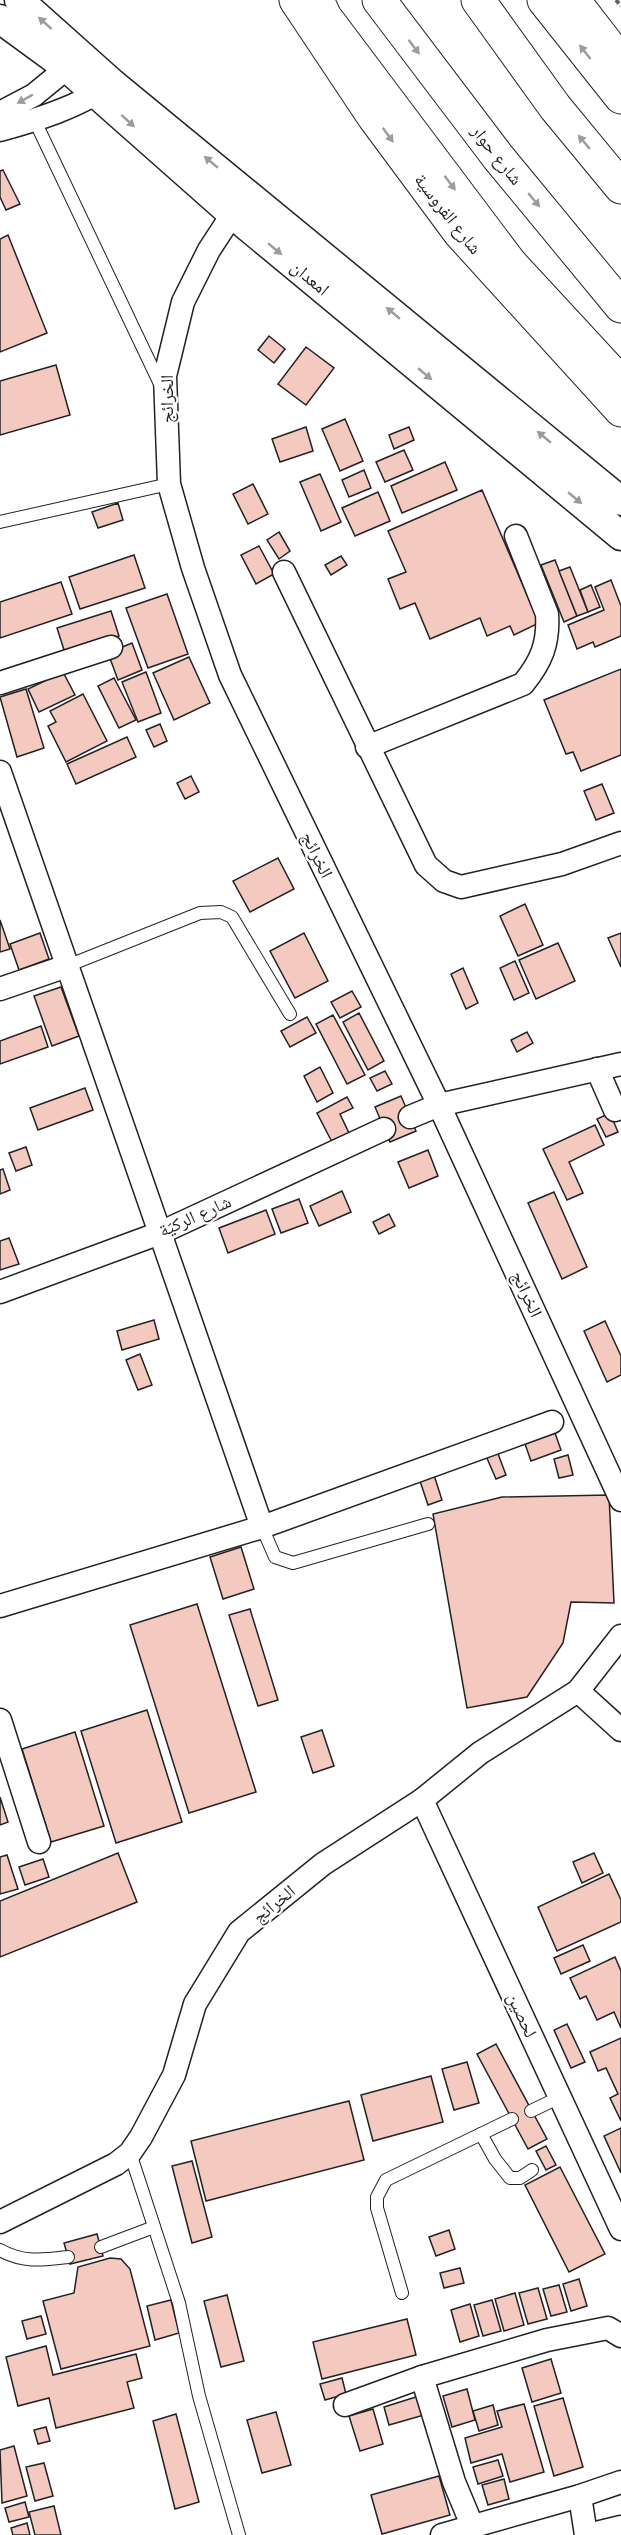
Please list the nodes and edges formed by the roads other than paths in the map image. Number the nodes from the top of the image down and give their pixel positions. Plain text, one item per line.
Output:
1 (19, 0) edge
2 (296, 0) edge
3 (317, 0) edge
4 (379, 0) edge
5 (478, 0) edge
6 (544, 0) edge
7 (573, 0) edge
8 (0, 20) edge
9 (74, 62) junction
10 (621, 62) edge
11 (105, 88) junction
12 (621, 98) edge
13 (0, 113) edge
14 (34, 119) junction
15 (0, 130) edge
16 (621, 188) edge
17 (239, 203) junction
18 (621, 306) edge
19 (621, 383) edge
20 (166, 395) junction
21 (621, 410) edge
22 (169, 484) junction
23 (621, 501) edge
24 (0, 522) edge
25 (516, 536) dead end
26 (621, 536) edge
27 (284, 572) dead end
28 (111, 647) dead end
29 (0, 683) edge
30 (368, 747) junction
31 (0, 772) edge
32 (621, 843) edge
33 (67, 966) junction
34 (0, 989) edge
35 (290, 1014) dead end
36 (621, 1064) edge
37 (597, 1069) junction
38 (439, 1105) junction
39 (615, 1110) dead end
40 (410, 1117) dead end
41 (384, 1129) dead end
42 (159, 1233) junction
43 (0, 1292) edge
44 (552, 1422) dead end
45 (621, 1500) edge
46 (428, 1524) dead end
47 (262, 1527) junction
48 (0, 1606) edge
49 (621, 1636) edge
50 (578, 1691) junction
51 (1, 1726) edge
52 (621, 1730) edge
53 (422, 1800) junction
54 (39, 1842) dead end
55 (560, 2097) junction
56 (531, 2111) dead end
57 (512, 2119) dead end
58 (481, 2134) junction
59 (130, 2153) junction
60 (532, 2170) dead end
61 (0, 2222) edge
62 (154, 2227) junction
63 (621, 2229) edge
64 (101, 2247) dead end
65 (0, 2250) edge
66 (68, 2257) dead end
67 (402, 2293) dead end
68 (621, 2336) edge
69 (422, 2377) junction
70 (345, 2405) dead end
71 (621, 2482) edge
72 (580, 2496) junction
73 (621, 2527) edge
74 (454, 2532) edge
75 (239, 2535) edge
76 (587, 2535) edge

9 -> 1 street, امعدان
2 -> 21 main road, شارع الفروسية
3 -> 19 main road
4 -> 18 main road, شارع حوار
16 -> 5 main road
12 -> 6 main road
7 - 10 main road
8 - 9 street, امعدان
9 - 11 street, امعدان
9 -> 13 street
11 - 14 street
11 - 17 street, امعدان
14 - 15 street
14 - 20 lane
17 - 20 street, الخرائج
23 -> 17 street, امعدان
17 -> 26 street, امعدان
20 - 22 street, الخرائج
22 - 24 lane
22 - 38 street, الخرائج
25 - 30 street
27 - 30 street
28 - 29 street
30 - 32 street
31 - 33 street
33 - 34 street
33 - 35 lane
33 - 42 street
36 - 37 street
37 - 38 street
37 - 39 street
38 - 40 street
38 - 45 street, الخرائج
41 - 42 street, شارع الركيّة
42 - 43 street, شارع الركيّة
42 - 47 street
44 - 47 street
46 - 47 lane
47 - 48 street
49 - 50 street, الخرائج
50 - 52 street
50 - 53 street, الخرائج
51 - 54 street
53 - 55 street, لحصين
53 - 59 street, الخرائج
55 - 56 lane
55 - 63 street, لحصين
57 - 58 lane
58 - 60 lane
58 - 67 lane
59 - 61 street, الخرائج
59 - 62 lane
62 - 64 lane
62 - 75 lane
65 - 66 lane
68 - 69 street
69 - 70 street
69 - 74 street
71 - 72 street
72 - 74 street
72 - 76 street
73 - 76 street

